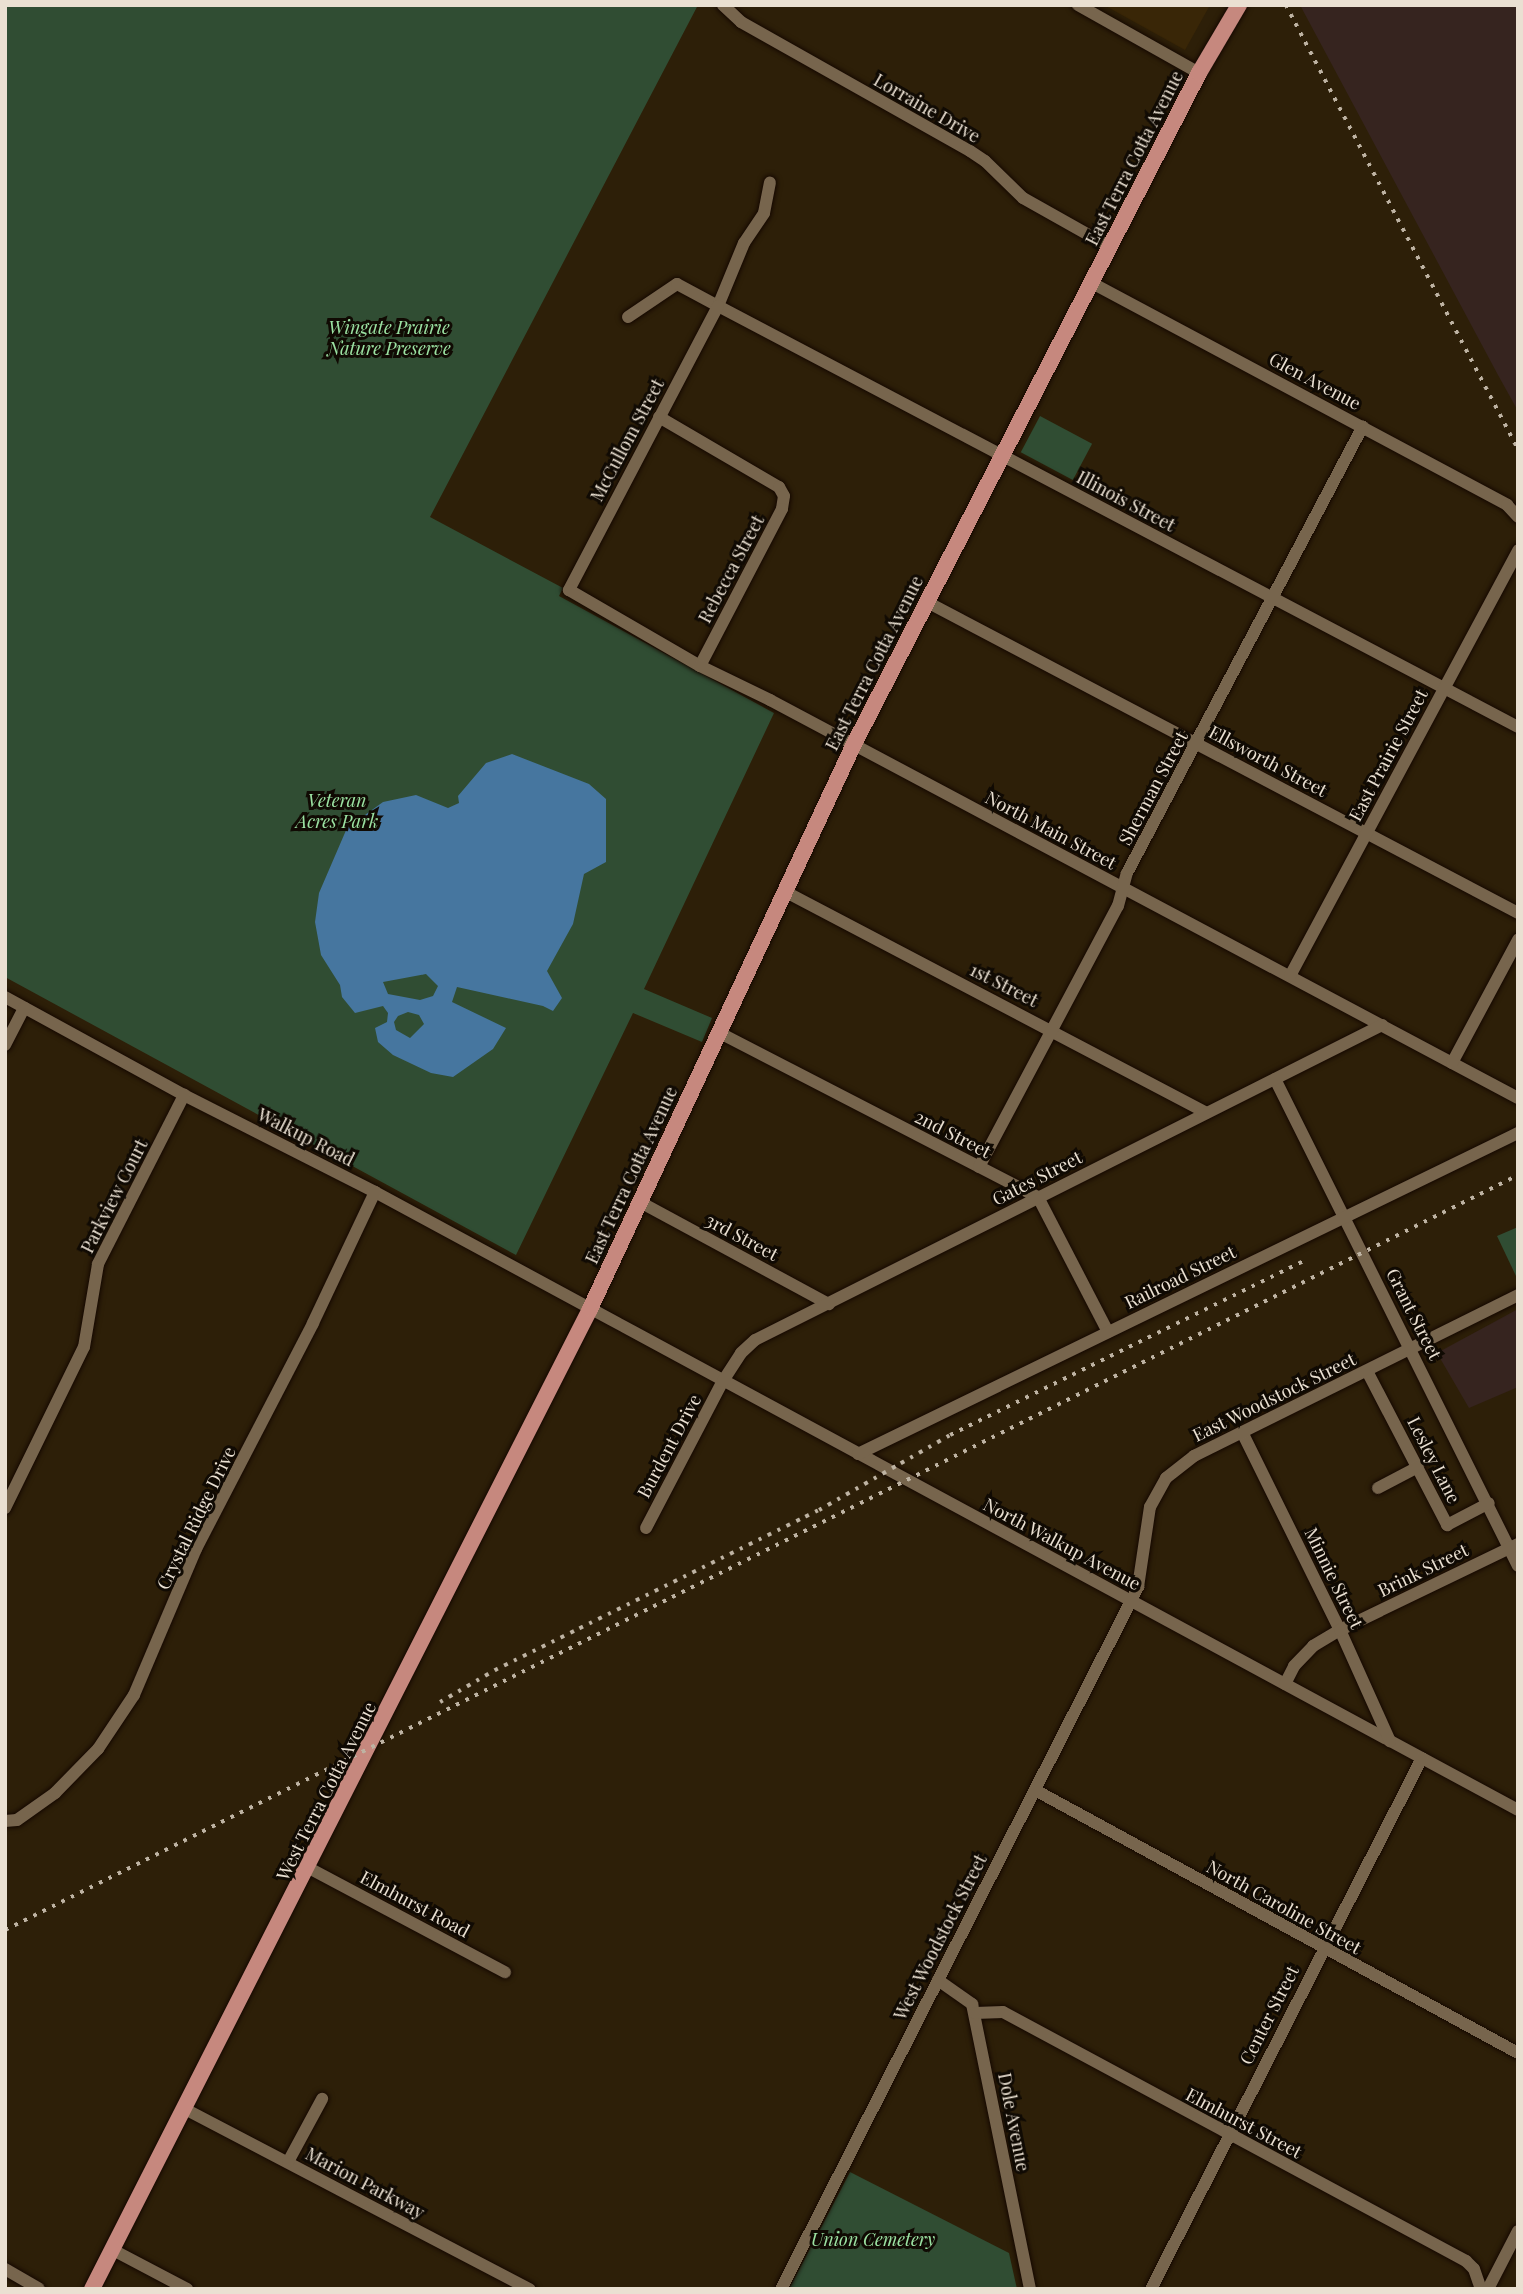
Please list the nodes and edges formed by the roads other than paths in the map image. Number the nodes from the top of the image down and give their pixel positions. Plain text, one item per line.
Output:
1 (723, 5) edge
2 (1078, 5) edge
3 (1230, 5) edge
4 (1239, 5) edge
5 (1215, 44) junction
6 (1199, 73) junction
7 (770, 183) dead end
8 (1110, 247) junction
9 (1092, 283) junction
10 (718, 306) junction
11 (628, 317) dead end
12 (659, 417) junction
13 (1363, 426) junction
14 (1002, 456) junction
15 (1518, 517) edge
16 (1518, 550) edge
17 (569, 590) joint
18 (1274, 598) junction
19 (927, 602) junction
20 (700, 666) junction
21 (1443, 688) junction
22 (1518, 727) edge
23 (1196, 744) junction
24 (853, 746) junction
25 (1366, 833) junction
26 (1123, 888) junction
27 (783, 891) junction
28 (1518, 913) edge
29 (1518, 940) edge
30 (1290, 976) junction
31 (5, 997) edge
32 (24, 1008) junction
33 (1382, 1026) junction
34 (1052, 1030) junction
35 (718, 1032) junction
36 (5, 1045) edge
37 (1452, 1063) junction
38 (1275, 1079) junction
39 (184, 1096) junction
40 (1518, 1098) edge
41 (1206, 1113) junction
42 (1518, 1133) edge
43 (979, 1167) junction
44 (375, 1192) junction
45 (1038, 1197) junction
46 (640, 1202) junction
47 (1346, 1216) junction
48 (1518, 1295) edge
49 (829, 1304) junction
50 (590, 1309) junction
51 (1108, 1332) junction
52 (1412, 1349) junction
53 (1367, 1371) junction
54 (723, 1381) junction
55 (1242, 1432) junction
56 (858, 1454) junction
57 (1418, 1467) junction
58 (1378, 1488) dead end
59 (1489, 1503) junction
60 (5, 1508) edge
61 (646, 1528) dead end
62 (1513, 1546) edge
63 (1518, 1566) edge
64 (1131, 1601) junction
65 (1340, 1630) junction
66 (1285, 1684) junction
67 (1390, 1741) junction
68 (1422, 1758) junction
69 (1035, 1790) junction
70 (1518, 1810) edge
71 (5, 1821) edge
72 (309, 1868) junction
73 (1323, 1949) junction
74 (505, 1972) dead end
75 (938, 1980) junction
76 (975, 2013) junction
77 (1518, 2053) edge
78 (322, 2099) dead end
79 (185, 2109) junction
80 (1227, 2134) junction
81 (288, 2162) junction
82 (1518, 2231) edge
83 (113, 2250) junction
84 (5, 2269) edge
85 (40, 2289) edge
86 (92, 2289) edge
87 (187, 2289) edge
88 (530, 2289) edge
89 (781, 2289) edge
90 (1030, 2289) edge
91 (1151, 2289) edge
92 (1481, 2289) edge
93 (1488, 2289) edge

1 - 8 street, Lorraine Drive
2 - 6 street
3 - 5 main road, East Terra Cotta Avenue
4 - 5 main road, East Terra Cotta Avenue
5 - 6 main road, East Terra Cotta Avenue
6 - 8 main road, East Terra Cotta Avenue
7 - 10 street, McCullom Street
8 - 9 main road, East Terra Cotta Avenue
9 - 13 street, Glen Avenue
9 - 14 main road, East Terra Cotta Avenue
10 - 11 street, Illinois Street
10 - 12 street, McCullom Street
10 - 14 street, Illinois Street
12 - 17 street, McCullom Street
12 - 20 street, Rebecca Street
13 - 15 street, Glen Avenue
13 - 18 street, Sherman Street
14 - 18 street, Illinois Street
14 - 19 main road, East Terra Cotta Avenue
16 - 21 street, East Prairie Street
17 - 20 street, North Main Street
18 - 21 street, Illinois Street
18 - 23 street, Sherman Street
19 - 23 street, Ellsworth Street
19 - 24 main road, East Terra Cotta Avenue
20 - 24 street, North Main Street
21 - 22 street, Illinois Street
21 - 25 street, East Prairie Street
23 - 25 street, Ellsworth Street
23 - 26 street, Sherman Street
24 - 26 street, North Main Street
24 - 27 main road, East Terra Cotta Avenue
25 - 28 street, Ellsworth Street
25 - 30 street, East Prairie Street
26 - 30 street, North Main Street
26 - 34 street, Sherman Street
27 - 34 street, 1st Street
27 - 35 main road, East Terra Cotta Avenue
29 - 37 street
30 - 33 street, North Main Street
31 - 32 street, Walkup Road
32 - 36 street
32 - 39 street, Walkup Road
33 - 37 street, North Main Street
33 - 38 street, Gates Street
34 - 41 street, 1st Street
34 - 43 street, Sherman Street
35 - 43 street, 2nd Street
35 - 46 main road, East Terra Cotta Avenue
37 - 40 street, North Main Street
38 - 41 street, Gates Street
38 - 47 street, Grant Street
39 - 44 street, Walkup Road
39 - 60 street, Parkview Court
41 - 45 street, Gates Street
42 - 47 street, Railroad Street
43 - 45 street, 2nd Street
44 - 50 street, Walkup Road
44 - 71 street, Crystal Ridge Drive
45 - 49 street, Gates Street
45 - 51 street
46 - 49 street, 3rd Street
46 - 50 main road, East Terra Cotta Avenue
47 - 51 street, Railroad Street
47 - 52 street, Grant Street
48 - 52 street, East Woodstock Street
49 - 54 street, Gates Street
50 - 54 street, North Walkup Avenue
50 - 72 main road, West Terra Cotta Avenue
51 - 56 street, Railroad Street
52 - 53 street, East Woodstock Street
52 - 59 street, Grant Street
53 - 55 street, East Woodstock Street
53 - 57 street, Lesley Lane
54 - 56 street, North Walkup Avenue
54 - 61 street, Burdent Drive
55 - 64 street, East Woodstock Street
55 - 65 street, Minnie Street
56 - 64 street, North Walkup Avenue
57 - 58 street
57 - 59 street, Lesley Lane
59 - 62 street, Grant Street
62 - 63 street, Grant Street
62 - 65 street, Brink Street
64 - 66 street, North Walkup Avenue
64 - 69 street, West Woodstock Street
65 - 66 street, Brink Street
65 - 67 street, Minnie Street
66 - 67 street, North Walkup Avenue
67 - 68 street, North Walkup Avenue
68 - 70 street, North Walkup Avenue
68 - 73 street, Center Street
69 - 73 street, North Caroline Street
69 - 75 street, West Woodstock Street
72 - 74 street, Elmhurst Road
72 - 79 main road, West Terra Cotta Avenue
73 - 77 street, North Caroline Street
73 - 80 street, Center Street
75 - 76 street
75 - 89 street, West Woodstock Street
76 - 80 street, Elmhurst Street
76 - 90 street, Dole Avenue
78 - 81 street
79 - 81 street, Marion Parkway
79 - 83 main road, West Terra Cotta Avenue
80 - 91 street, Center Street
80 - 92 street, Elmhurst Street
81 - 88 street, Marion Parkway
82 - 93 street
83 - 86 main road, West Terra Cotta Avenue
83 - 87 street
84 - 85 street

